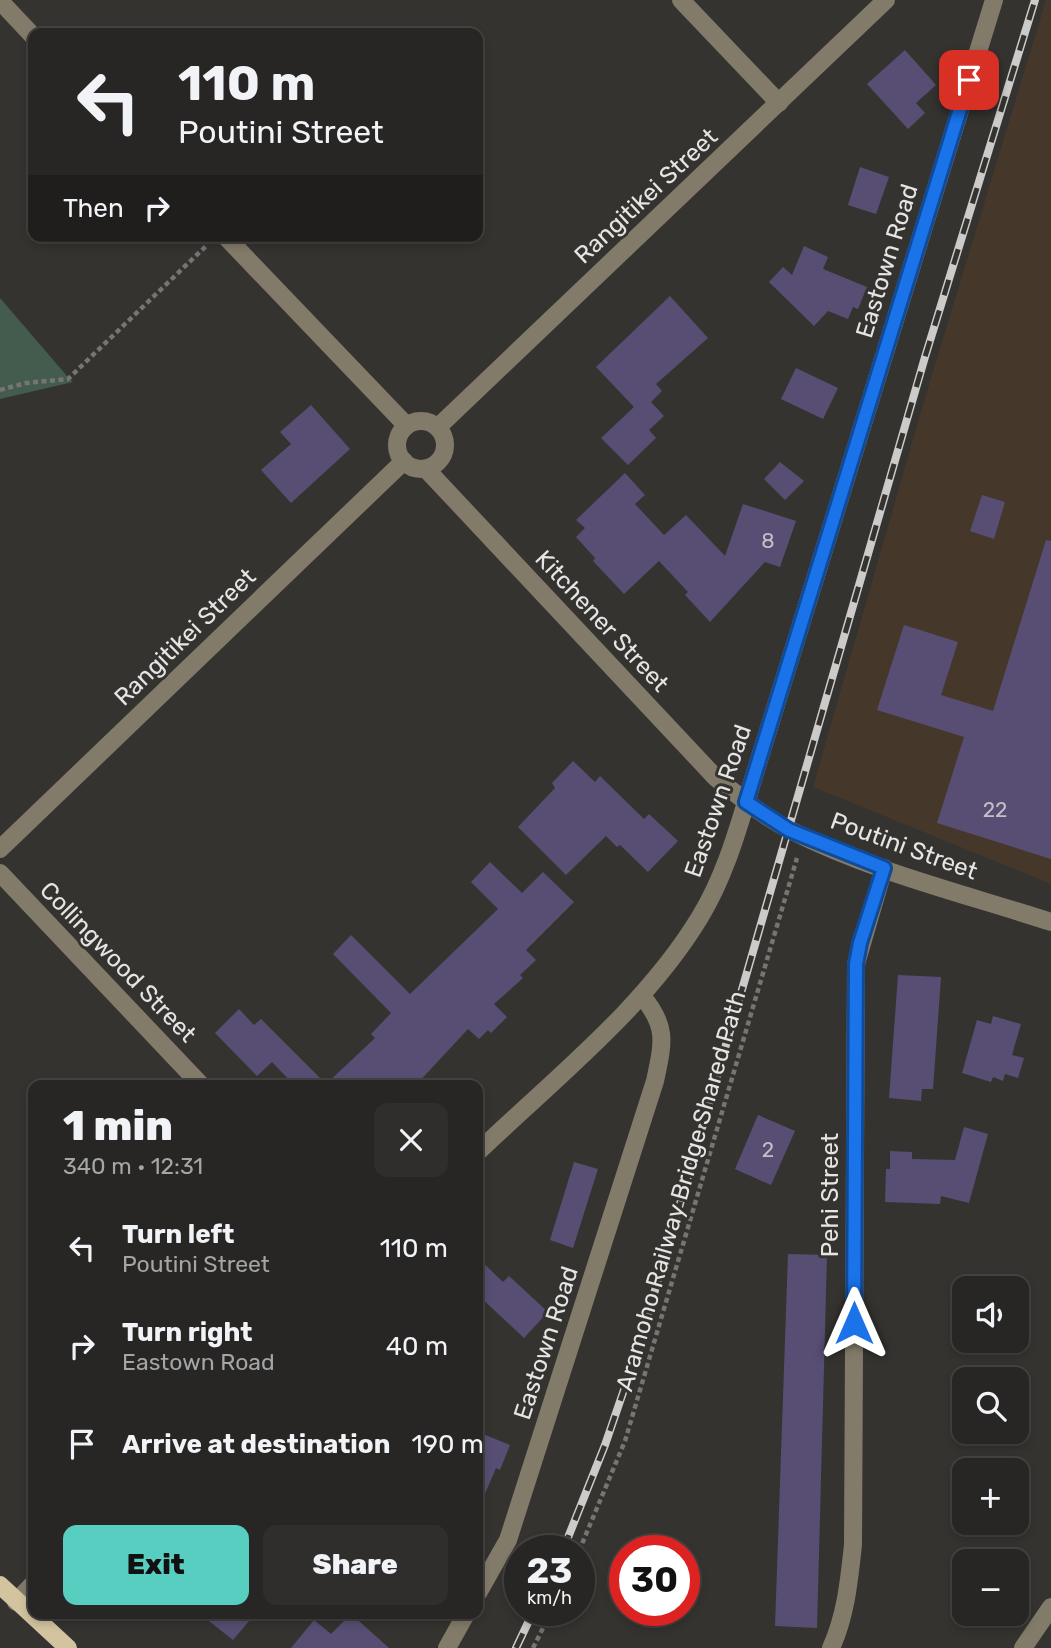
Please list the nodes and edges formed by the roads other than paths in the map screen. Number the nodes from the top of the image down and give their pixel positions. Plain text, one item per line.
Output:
1 (681, 0) edge
2 (886, 0) edge
3 (993, 0) edge
4 (0, 1) edge
5 (28, 31) edge
6 (779, 103) junction
7 (231, 242) edge
8 (406, 425) junction
9 (438, 427) junction
10 (404, 461) junction
11 (426, 469) junction
12 (746, 802) junction
13 (0, 849) edge
14 (884, 868) junction
15 (0, 873) edge
16 (1051, 922) edge
17 (642, 996) junction
18 (196, 1080) edge
19 (483, 1147) edge
20 (483, 1584) edge
21 (0, 1585) edge
22 (28, 1589) edge
23 (16, 1602) junction
24 (1051, 1607) edge
25 (28, 1613) edge
26 (35, 1619) edge
27 (463, 1619) edge
28 (67, 1647) edge
29 (447, 1648) edge
30 (831, 1648) edge
31 (1023, 1648) edge

1 - 6 street
2 - 6 street, Rangitikei Street
3 - 12 street, Eastown Road
4 - 5 street
6 - 9 street, Rangitikei Street
7 - 8 street
8 - 9 street
8 - 10 street
9 - 11 street
10 - 11 street
10 - 13 street, Rangitikei Street
11 - 12 street, Kitchener Street
12 - 14 street, Poutini Street
12 - 17 street, Eastown Road
14 - 16 street, Poutini Street
14 - 30 street, Pehi Street
15 - 18 street, Collingwood Street
17 - 19 street
17 - 20 street, Eastown Road
21 - 23 main road
22 - 23 street
23 - 25 main road
24 - 31 street
26 - 28 main road
27 - 29 street

